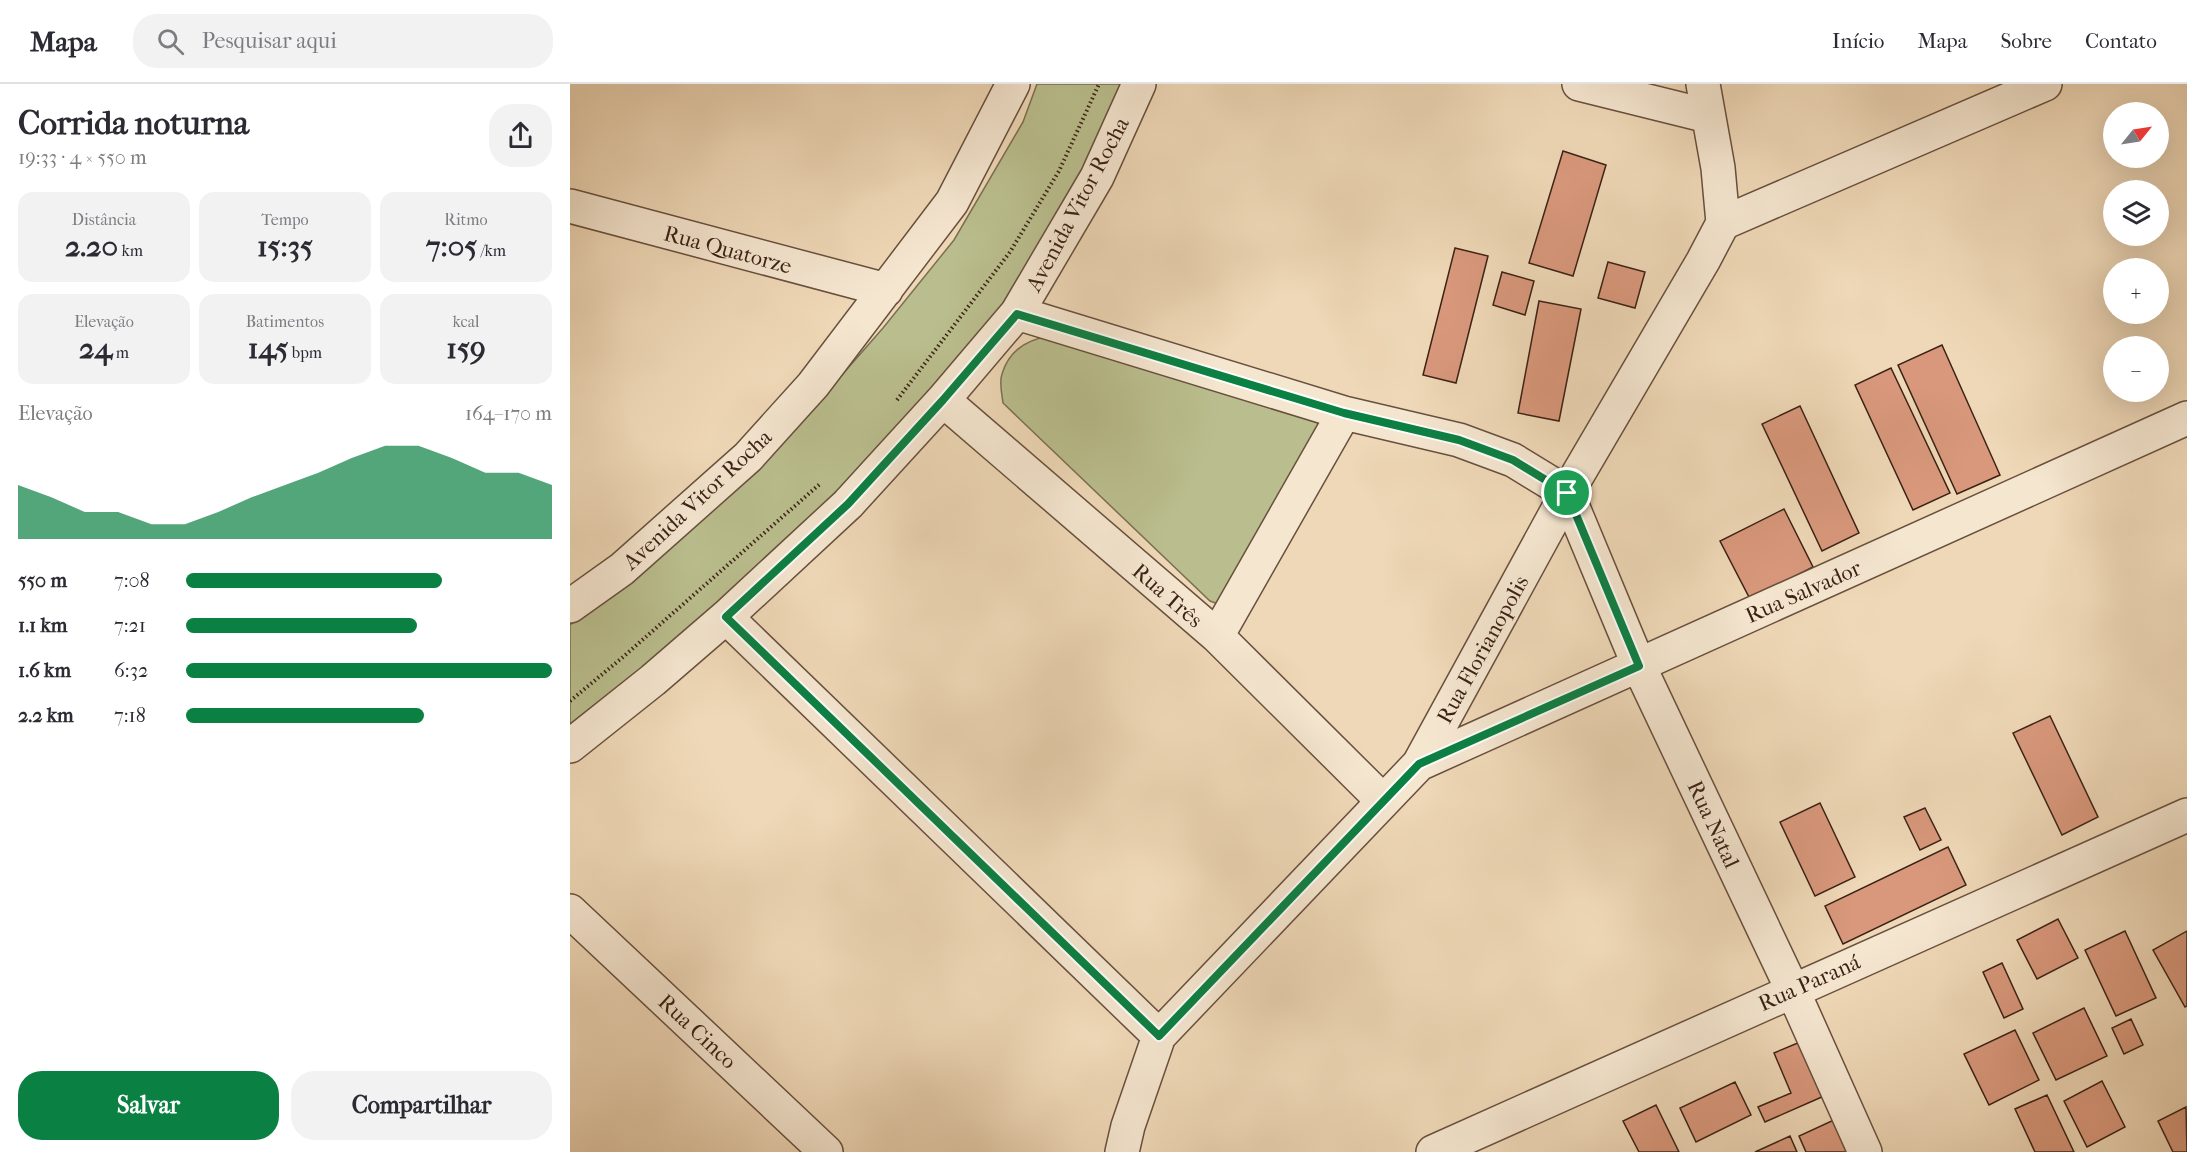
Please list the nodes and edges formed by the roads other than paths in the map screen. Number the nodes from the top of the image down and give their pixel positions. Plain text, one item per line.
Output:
1 (1013, 84) edge
2 (1139, 84) edge
3 (1579, 84) edge
4 (1703, 84) edge
5 (2045, 84) edge
6 (1708, 116) junction
7 (570, 206) edge
8 (1723, 223) junction
9 (886, 290) junction
10 (1017, 314) junction
11 (943, 400) junction
12 (1344, 413) junction
13 (2187, 418) edge
14 (1567, 493) junction
15 (570, 606) edge
16 (726, 617) junction
17 (1216, 636) junction
18 (1639, 666) junction
19 (570, 746) edge
20 (1419, 764) junction
21 (1383, 801) junction
22 (2187, 814) edge
23 (570, 911) edge
24 (1792, 989) junction
25 (1159, 1036) junction
26 (826, 1152) edge
27 (1122, 1152) edge
28 (1432, 1152) edge
29 (1865, 1152) edge

1 - 9 street, Avenida Vitor Rocha
2 - 10 street, Avenida Vitor Rocha
3 - 6 street
4 - 6 street
5 - 8 street
6 - 8 street
7 - 9 street, Rua Quatorze
8 - 14 street, Rua Florianopolis
9 - 15 street, Avenida Vitor Rocha
10 - 11 street, Avenida Vitor Rocha
10 - 12 street
11 - 16 street, Avenida Vitor Rocha
11 - 17 street, Rua Três
12 - 14 street
12 - 17 street
13 - 18 street, Rua Salvador
14 - 18 street, Rua Natal
14 - 20 street, Rua Florianopolis
16 - 19 street, Avenida Vitor Rocha
16 - 25 street
17 - 21 street, Rua Três
18 - 20 street, Rua Salvador
18 - 24 street, Rua Natal
20 - 21 street, Rua Florianopolis
21 - 25 street, Rua Florianopolis
22 - 24 street, Rua Paraná
23 - 26 street, Rua Cinco
24 - 28 street, Rua Paraná
24 - 29 street, Rua Natal
25 - 27 street, Rua Florianopolis

